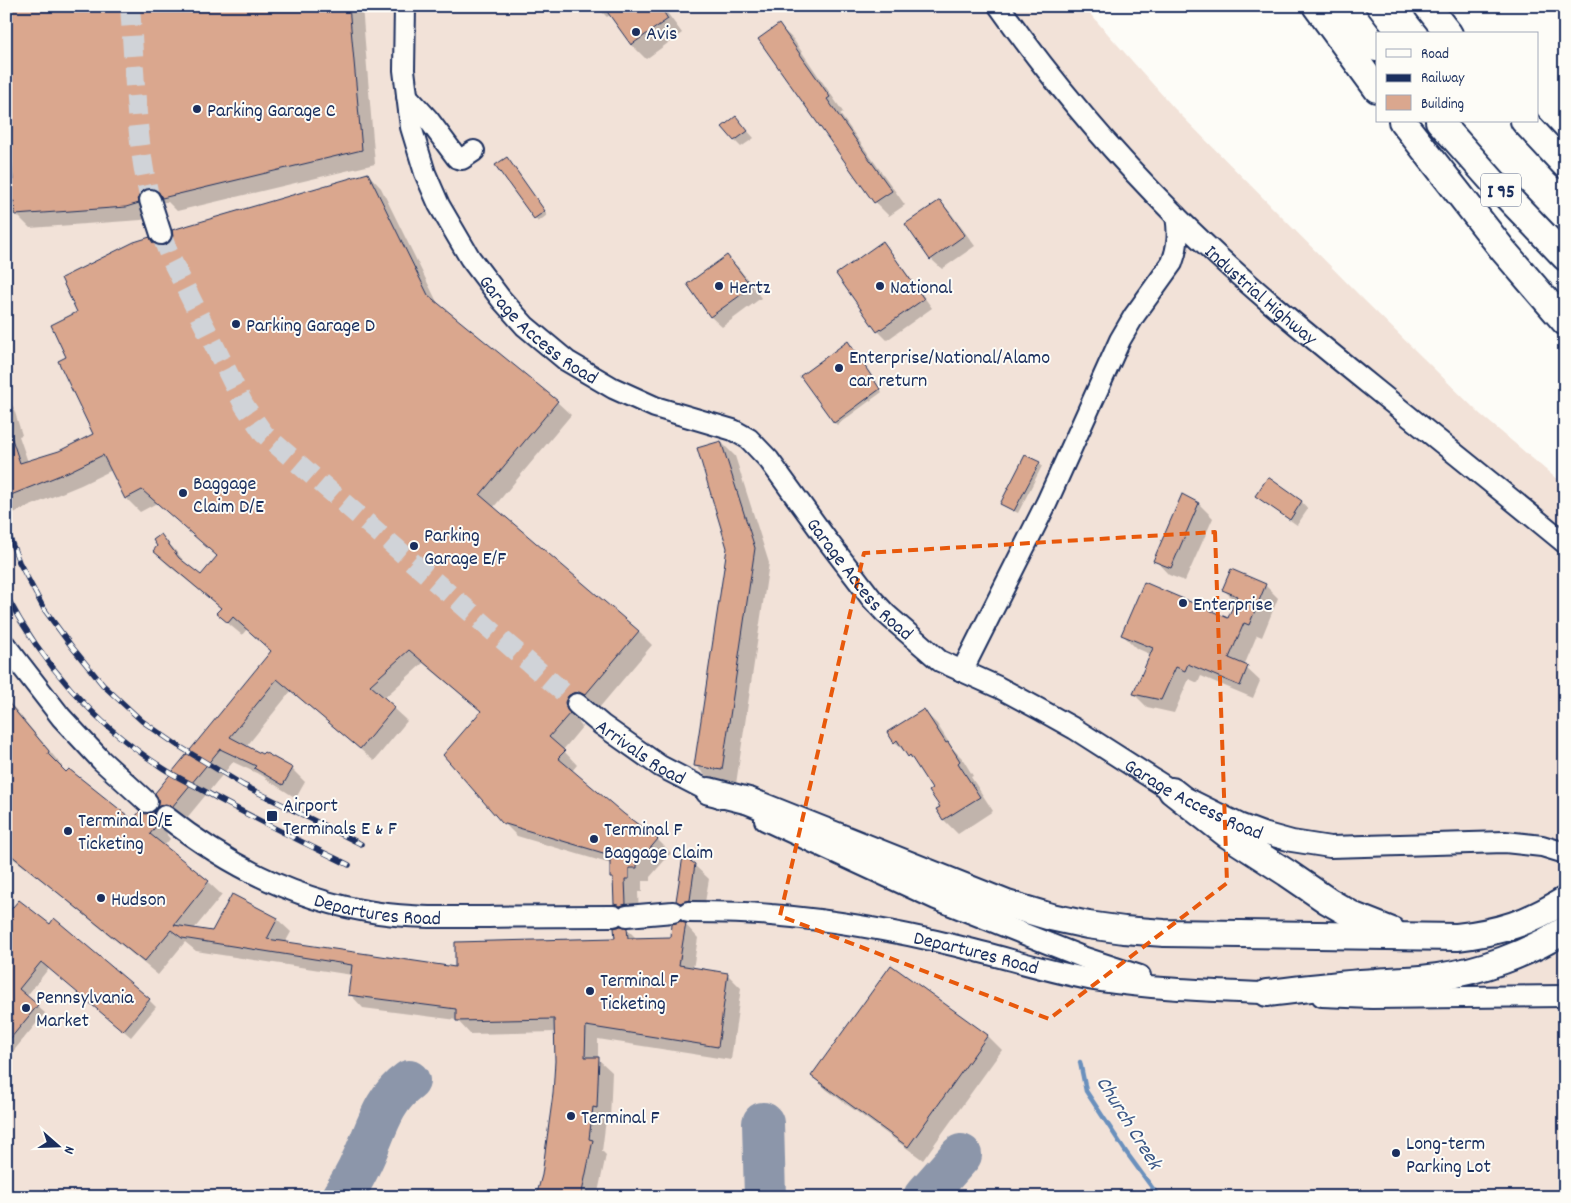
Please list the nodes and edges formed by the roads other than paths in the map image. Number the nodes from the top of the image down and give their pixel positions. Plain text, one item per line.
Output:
1 (405, 6) edge
2 (999, 6) edge
3 (1316, 6) edge
4 (1345, 6) edge
5 (1427, 6) edge
6 (1447, 32) edge
7 (1376, 47) edge
8 (1376, 88) edge
9 (407, 96) junction
10 (1403, 122) edge
11 (1440, 122) edge
12 (1525, 122) edge
13 (474, 151) dead end
14 (1565, 164) edge
15 (150, 200) tunnel mouth
16 (1176, 216) junction
17 (160, 234) tunnel mouth
18 (1565, 256) edge
19 (1565, 322) edge
20 (1565, 542) edge
21 (6, 646) edge
22 (962, 671) junction
23 (577, 704) tunnel mouth
24 (709, 791) junction
25 (1172, 791) junction
26 (148, 802) dead end
27 (165, 816) dead end
28 (1565, 853) edge
29 (1565, 900) edge
30 (1565, 930) edge
31 (1417, 937) junction
32 (1200, 990) junction
33 (1267, 993) junction
34 (1565, 996) edge

1 - 9 street, Garage Access Road
2 - 16 street, Industrial Highway
3 - 8 highway
4 - 7 highway
5 - 6 highway
9 - 13 street
9 - 22 street, Garage Access Road
10 - 19 highway
11 - 18 highway, I 95
12 - 14 highway
15 - 17 street
16 - 20 street, Industrial Highway
16 - 22 street
21 - 26 street
22 - 25 street, Garage Access Road
23 - 24 street, Arrivals Road
24 - 31 highway
24 - 32 street, Arrivals Road
25 - 28 street, Garage Access Road
25 - 31 highway
27 - 32 street, Departures Road
29 - 31 highway
30 - 33 highway
32 - 33 street, Departures Road
33 - 34 street, Departures Road

